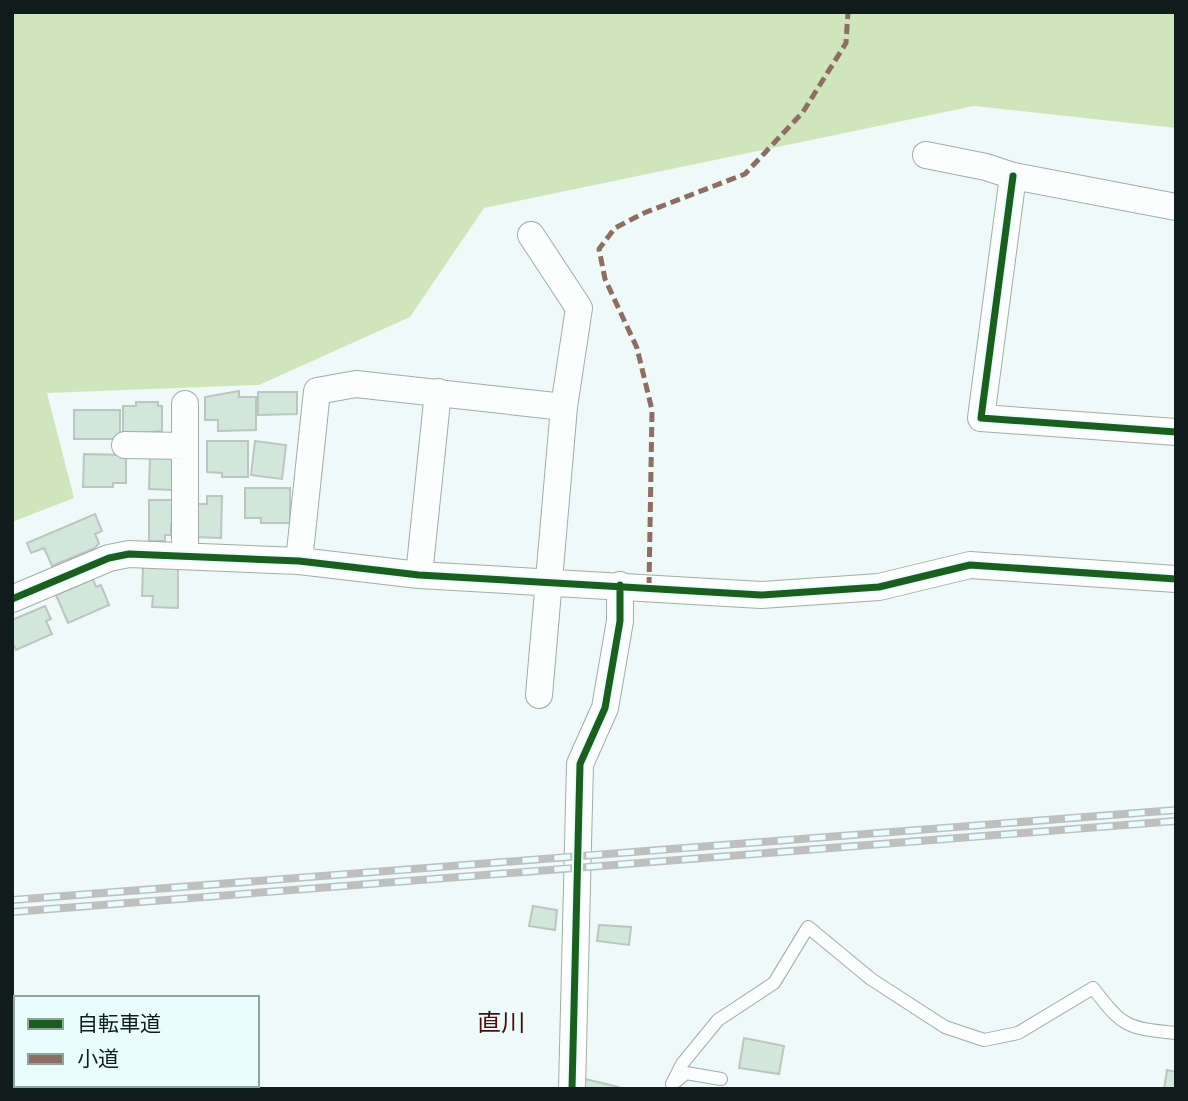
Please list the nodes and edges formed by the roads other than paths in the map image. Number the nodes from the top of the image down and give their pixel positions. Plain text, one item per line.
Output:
1 (926, 155) dead end
2 (1013, 176) junction
3 (1176, 208) edge
4 (531, 234) dead end
5 (438, 393) junction
6 (185, 404) dead end
7 (564, 407) junction
8 (1176, 432) edge
9 (125, 445) dead end
10 (185, 446) junction
11 (185, 555) junction
12 (299, 561) junction
13 (419, 575) junction
14 (1176, 579) edge
15 (551, 582) junction
16 (620, 585) junction
17 (12, 599) edge
18 (539, 695) dead end
19 (1176, 1033) edge
20 (721, 1079) dead end
21 (671, 1086) edge
22 (572, 1089) edge

1 - 2 street
2 - 3 street
2 - 8 street
4 - 7 street
5 - 7 street
5 - 12 street
5 - 13 street
6 - 10 street
7 - 15 street
9 - 10 street
10 - 11 street
11 - 12 street
11 - 17 street
12 - 13 street
13 - 15 street
14 - 16 street
15 - 16 street
15 - 18 street
16 - 22 street
19 - 21 lane
20 - 21 lane

